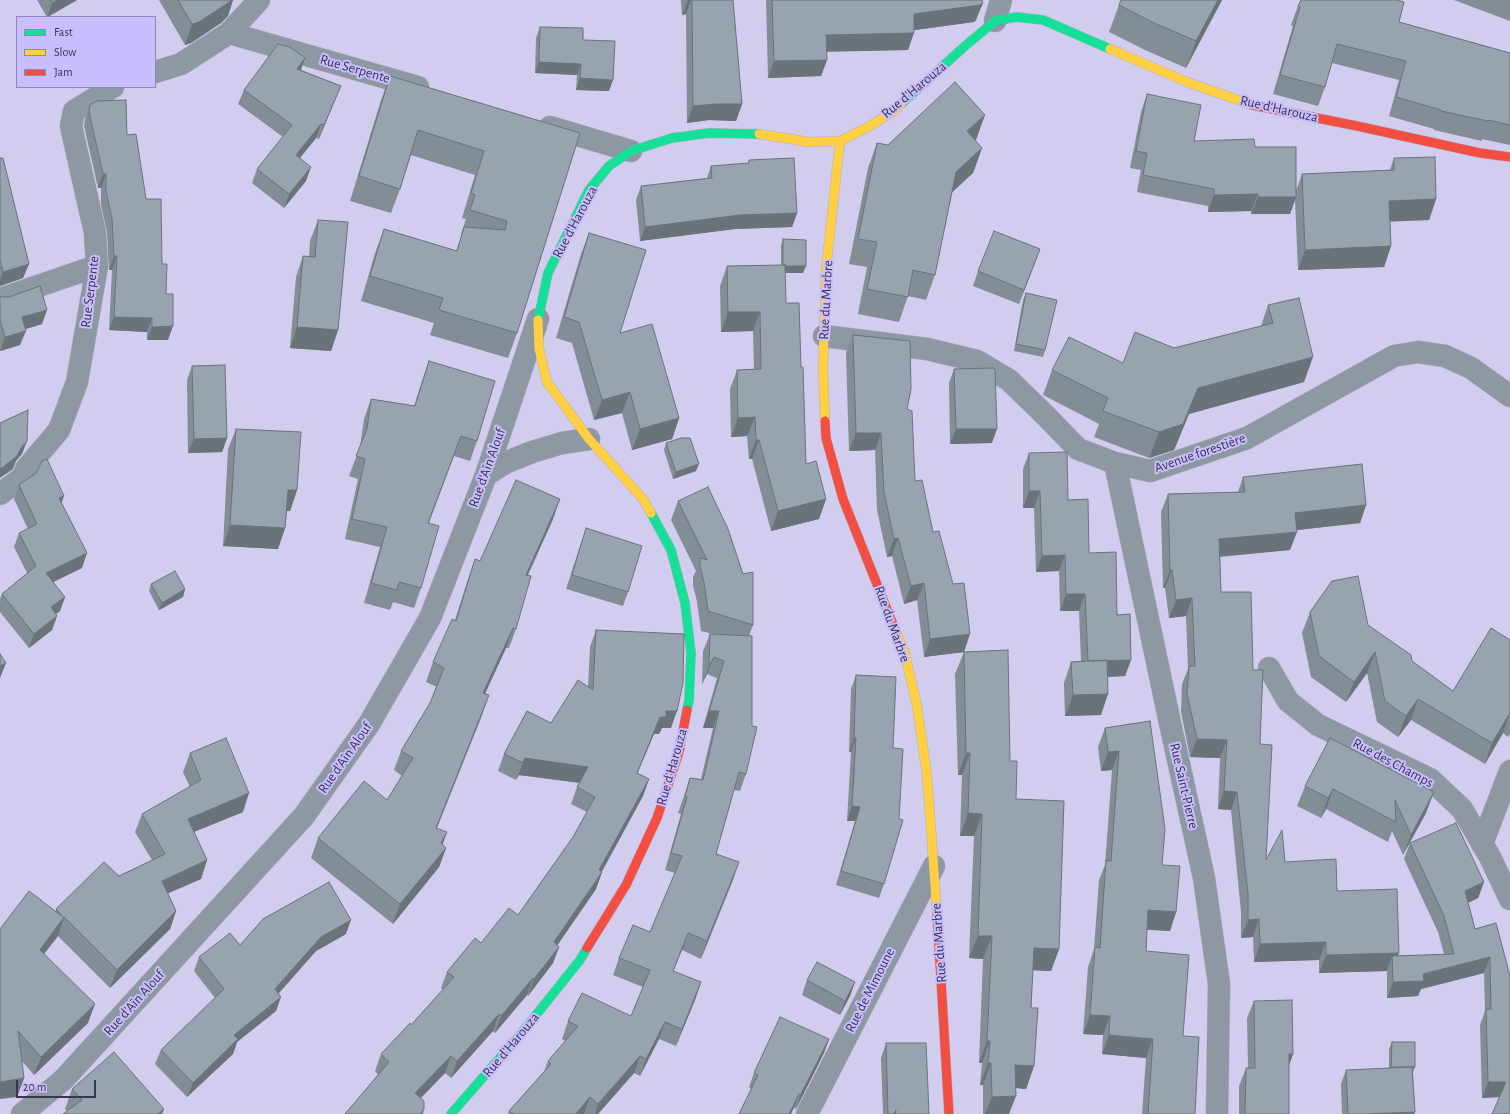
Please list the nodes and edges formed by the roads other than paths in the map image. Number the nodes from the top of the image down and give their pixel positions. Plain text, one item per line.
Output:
1 (259, 0) edge
2 (1001, 0) edge
3 (995, 21) junction
4 (229, 33) junction
5 (156, 72) edge
6 (111, 88) edge
7 (439, 94) edge
8 (531, 121) edge
9 (840, 141) junction
10 (631, 151) junction
11 (1510, 157) edge
12 (96, 266) junction
13 (0, 299) edge
14 (538, 318) junction
15 (824, 336) junction
16 (1510, 396) edge
17 (589, 439) junction
18 (1115, 463) junction
19 (486, 475) junction
20 (0, 494) edge
21 (1269, 668) dead end
22 (1510, 771) edge
23 (1482, 844) junction
24 (934, 866) junction
25 (1510, 899) edge
26 (22, 1114) edge
27 (451, 1114) edge
28 (807, 1114) edge
29 (949, 1114) edge
30 (1217, 1114) edge

1 - 4 street
2 - 3 street
3 - 9 street, Rue d'Harouza
3 - 11 street, Rue d'Harouza
4 - 5 street
4 - 7 street, Rue Serpente
6 - 12 street, Rue Serpente
8 - 10 street
9 - 10 street, Rue d'Harouza
9 - 15 street, Rue du Marbre
10 - 14 street, Rue d'Harouza
12 - 13 street
12 - 20 street, Rue Serpente
14 - 17 street, Rue d'Harouza
14 - 19 street, Rue d'Aïn Alouf
15 - 18 street, Avenue forestière
15 - 24 street, Rue du Marbre
16 - 18 street, Avenue forestière
17 - 19 street
17 - 27 street, Rue d'Harouza
18 - 30 street, Rue Saint-Pierre
19 - 26 street, Rue d'Aïn Alouf
21 - 23 street, Rue des Champs
22 - 23 street
23 - 25 street, Rue des Champs
24 - 28 street, Rue de Mimoune
24 - 29 street, Rue du Marbre

